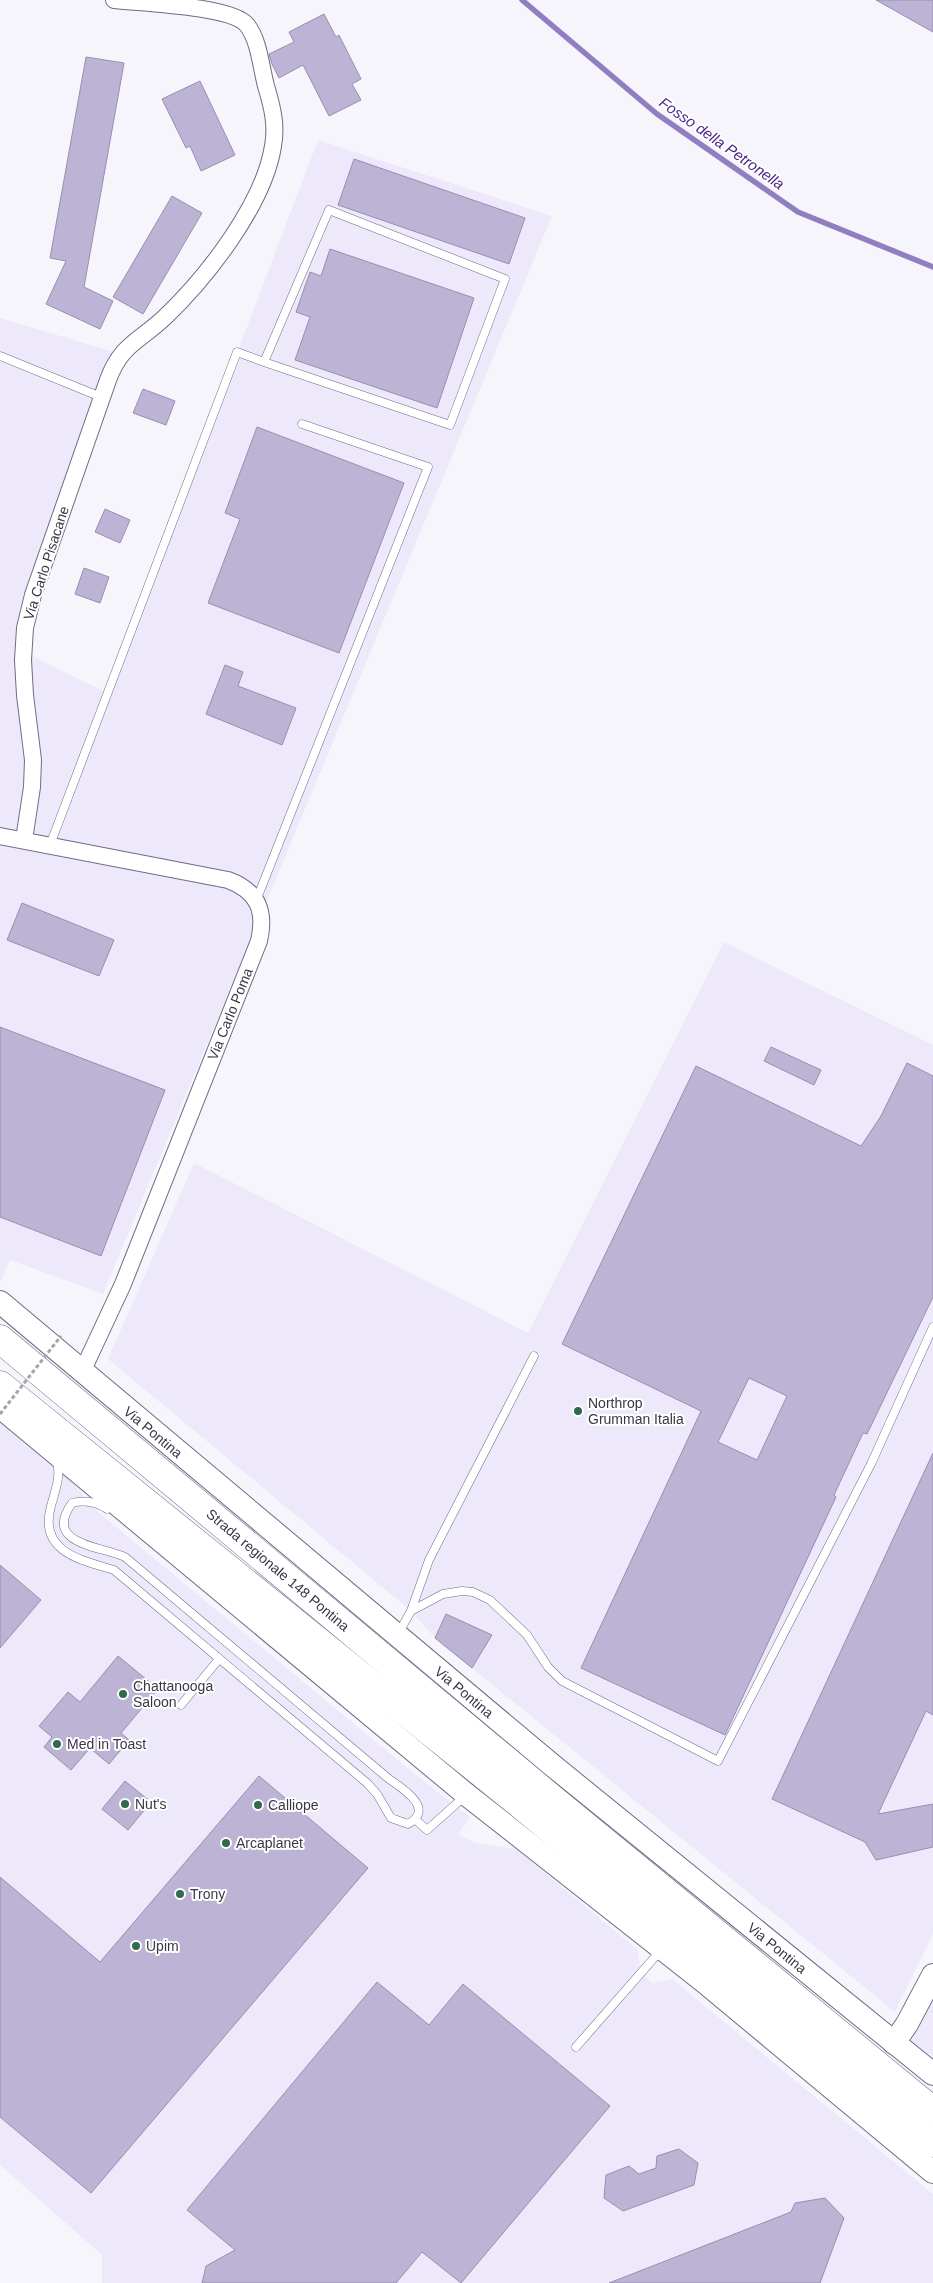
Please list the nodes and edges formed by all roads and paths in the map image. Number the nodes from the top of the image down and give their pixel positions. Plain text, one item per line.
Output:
1 (114, 0) edge
2 (0, 356) edge
3 (264, 362) junction
4 (102, 398) junction
5 (302, 424) dead end
6 (0, 836) edge
7 (24, 840) junction
8 (50, 845) junction
9 (256, 901) junction
10 (0, 1302) edge
11 (933, 1326) edge
12 (61, 1336) dead end
13 (0, 1338) edge
14 (534, 1356) dead end
15 (82, 1372) junction
16 (0, 1385) edge
17 (0, 1407) edge
18 (0, 1414) edge
19 (55, 1452) junction
20 (200, 1573) junction
21 (412, 1611) junction
22 (397, 1636) junction
23 (219, 1659) junction
24 (181, 1705) dead end
25 (467, 1795) junction
26 (556, 1802) joint
27 (416, 1820) junction
28 (662, 1949) junction
29 (933, 1975) edge
30 (894, 2043) junction
31 (576, 2047) dead end
32 (933, 2074) edge
33 (933, 2111) edge
34 (933, 2143) edge
35 (933, 2172) edge

1 - 4 street, Via Carlo Pisacane
2 - 4 lane
3 - 3 lane
3 - 8 lane
4 - 7 street, Via Carlo Pisacane
5 - 9 lane
6 - 7 street
7 - 8 street
8 - 9 street
9 - 15 street, Via Carlo Poma
10 - 15 street, Via Pontina
11 - 21 lane
12 - 18 path, bridge
13 - 26 highway, Strada regionale 148 Pontina
14 - 21 lane
15 - 22 street, Via Pontina
16 - 34 highway
17 - 19 street
19 - 20 street
19 - 23 lane
20 - 25 street
20 - 27 lane
21 - 22 lane
22 - 30 street, Via Pontina
23 - 24 lane
23 - 27 lane
25 - 27 lane
25 - 28 street
26 - 33 highway, Via Pontina
28 - 31 lane
28 - 35 street
29 - 30 street
30 - 32 street, Via Pontina

